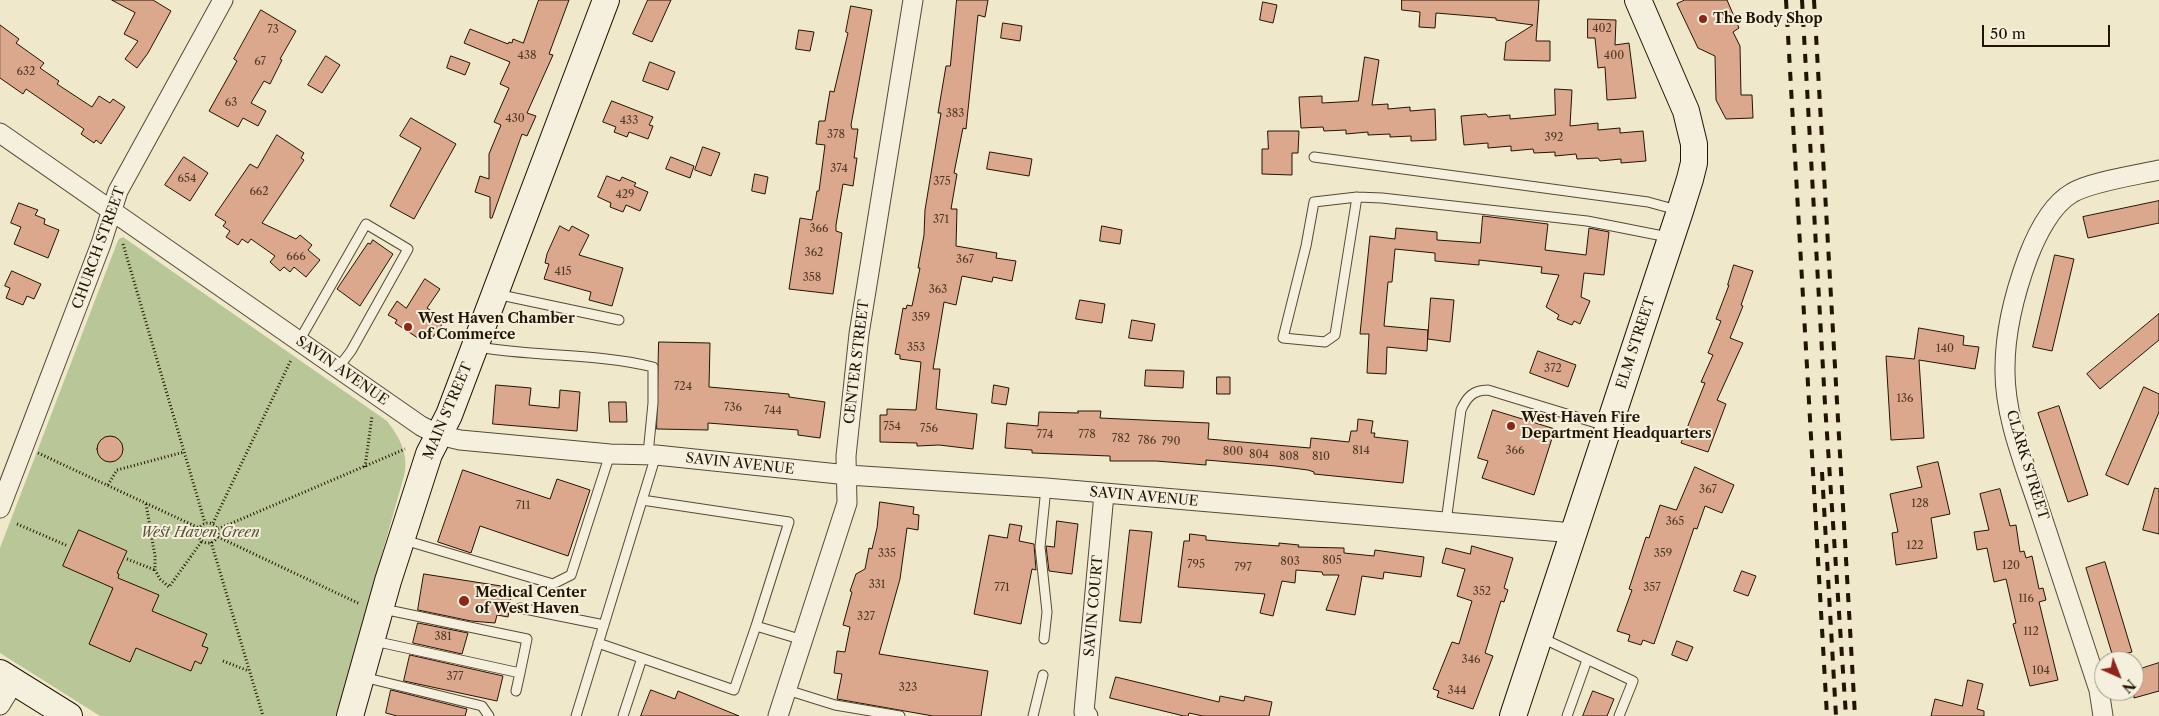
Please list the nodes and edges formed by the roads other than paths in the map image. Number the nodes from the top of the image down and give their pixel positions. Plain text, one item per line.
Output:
1 (222, 0) edge
2 (606, 0) edge
3 (913, 0) edge
4 (1638, 0) edge
5 (0, 132) edge
6 (1314, 158) dead end
7 (2159, 170) edge
8 (1357, 197) junction
9 (1680, 210) junction
10 (112, 212) junction
11 (1671, 237) junction
12 (494, 293) junction
13 (619, 320) dead end
14 (299, 341) junction
15 (474, 346) junction
16 (338, 368) junction
17 (1609, 427) junction
18 (439, 435) junction
19 (610, 454) junction
20 (652, 455) junction
21 (848, 475) junction
22 (4, 483) edge
23 (1046, 488) junction
24 (1104, 494) junction
25 (642, 500) junction
26 (0, 508) edge
27 (1446, 522) junction
28 (1574, 533) junction
29 (401, 539) junction
30 (370, 606) junction
31 (520, 608) dead end
32 (604, 625) junction
33 (756, 626) junction
34 (1540, 637) junction
35 (1044, 639) dead end
36 (371, 640) junction
37 (803, 640) junction
38 (598, 643) junction
39 (642, 658) junction
40 (1587, 660) junction
41 (520, 673) junction
42 (1043, 675) dead end
43 (361, 677) junction
44 (7, 678) edge
45 (787, 690) junction
46 (516, 691) dead end
47 (0, 705) edge
48 (353, 714) edge
49 (68, 716) edge
50 (489, 716) edge
51 (576, 716) edge
52 (624, 716) edge
53 (778, 716) edge
54 (900, 716) edge
55 (1033, 716) edge
56 (1088, 716) edge
57 (1514, 716) edge
58 (1567, 716) edge
59 (1618, 716) edge
60 (2103, 716) edge

1 - 10 street, CHURCH STREET
2 - 12 main road, MAIN STREET
3 - 21 street, CENTER STREET
4 - 9 main road, ELM STREET
5 - 10 street, SAVIN AVENUE
6 - 9 lane
7 - 60 street, CLARK STREET
8 - 8 lane
8 - 11 lane
9 - 11 main road, ELM STREET
10 - 14 street, SAVIN AVENUE
10 - 22 street, CHURCH STREET
11 - 17 main road, ELM STREET
12 - 13 lane
12 - 15 main road, MAIN STREET
14 - 16 street, SAVIN AVENUE
14 - 16 lane
15 - 18 main road, MAIN STREET
15 - 20 lane
16 - 18 street, SAVIN AVENUE
17 - 27 lane
17 - 28 main road, ELM STREET
18 - 19 street, SAVIN AVENUE
18 - 29 main road, MAIN STREET
19 - 20 street, SAVIN AVENUE
19 - 29 lane
20 - 21 street, SAVIN AVENUE
20 - 25 lane
21 - 23 street, SAVIN AVENUE
21 - 37 street, CENTER STREET
22 - 26 street, CHURCH STREET
23 - 24 street, SAVIN AVENUE
23 - 35 lane
24 - 27 street, SAVIN AVENUE
24 - 56 street, SAVIN COURT
25 - 32 lane
25 - 33 lane
27 - 28 street, SAVIN AVENUE
28 - 34 main road, ELM STREET
29 - 30 main road, MAIN STREET
30 - 36 main road, MAIN STREET
30 - 41 lane
31 - 32 lane
32 - 38 lane
33 - 37 lane
33 - 39 lane
34 - 40 lane
34 - 57 main road, ELM STREET
36 - 41 lane
36 - 43 main road, MAIN STREET
37 - 45 street, CENTER STREET
38 - 39 lane
38 - 51 lane
39 - 52 lane
40 - 58 lane
40 - 59 lane
41 - 46 lane
42 - 55 lane
43 - 48 main road, MAIN STREET
43 - 50 lane
44 - 47 street
44 - 49 main road
45 - 53 street, CENTER STREET
45 - 54 lane

